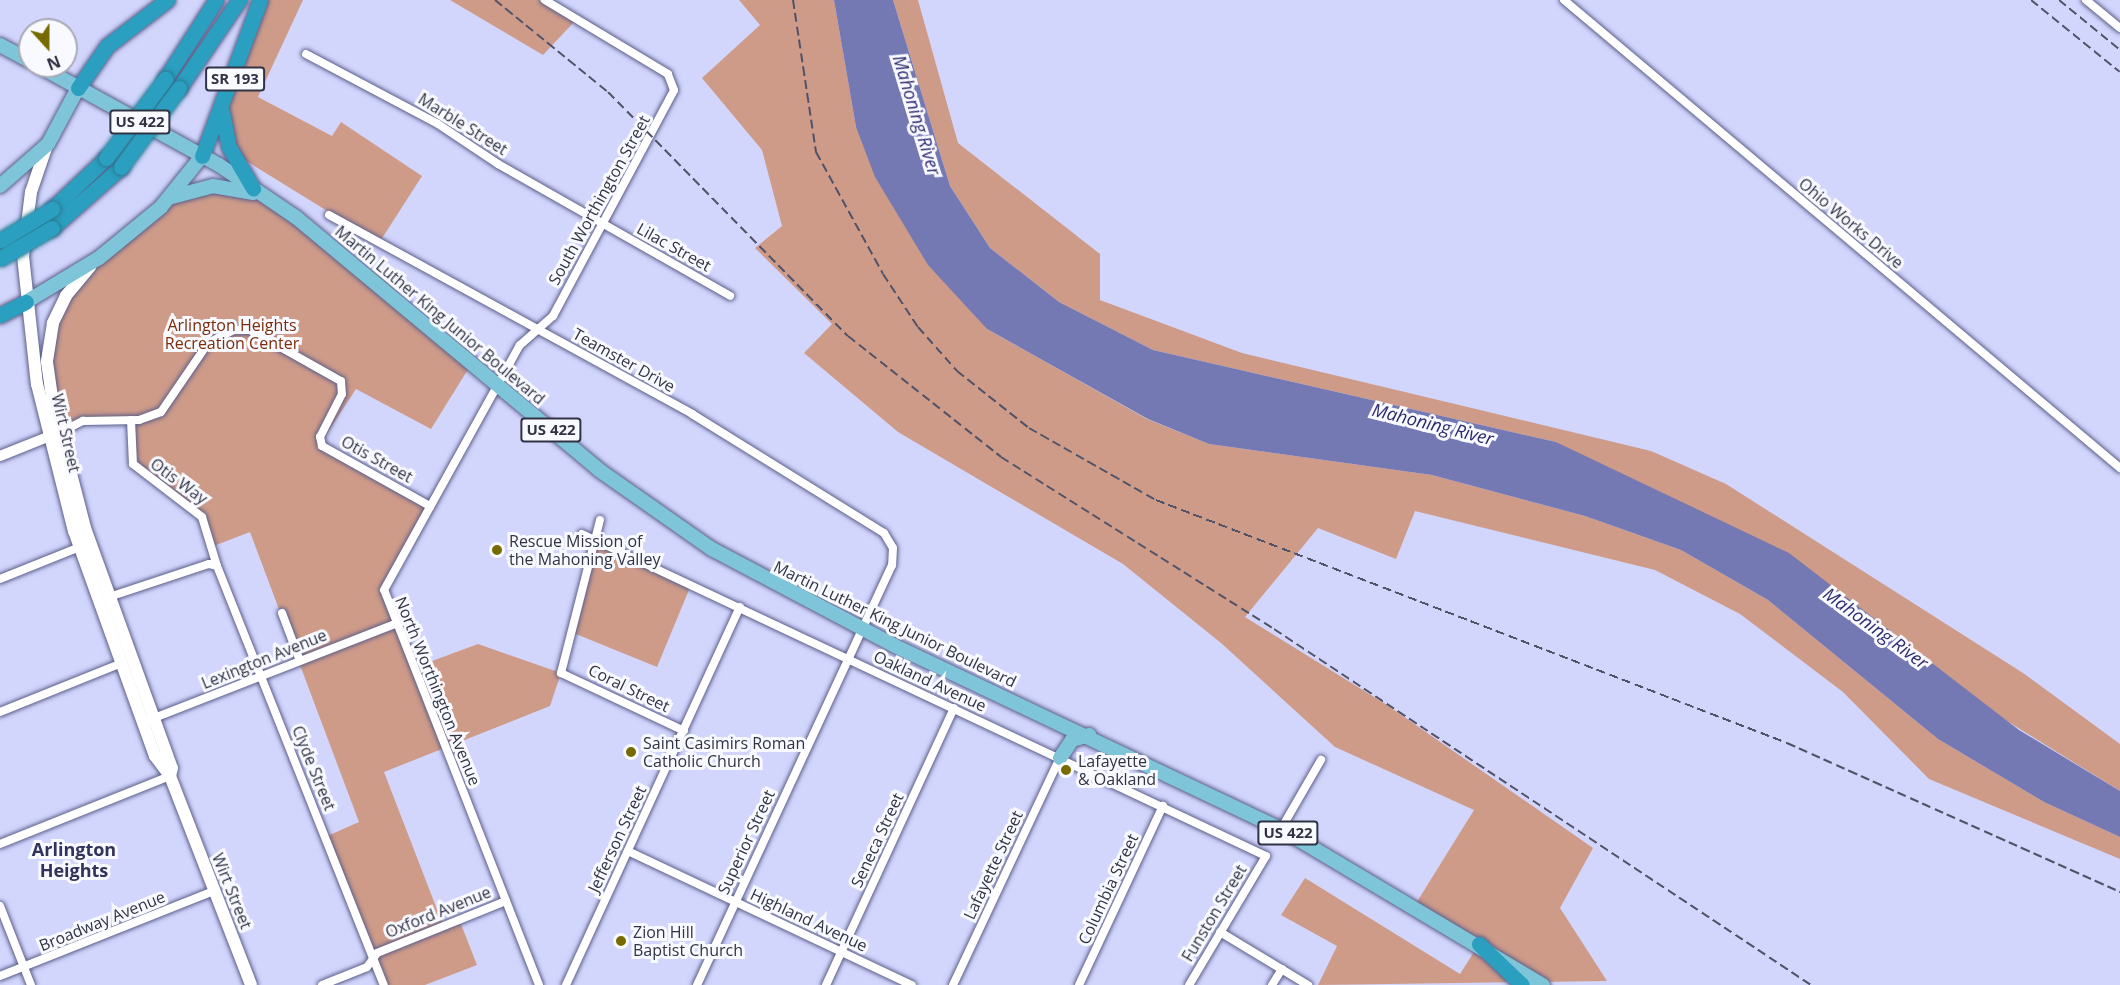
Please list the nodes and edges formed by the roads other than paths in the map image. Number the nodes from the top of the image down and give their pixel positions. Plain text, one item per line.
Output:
1 (167, 0) edge
2 (216, 0) edge
3 (239, 0) edge
4 (260, 0) edge
5 (545, 0) edge
6 (1564, 0) edge
7 (2086, 0) edge
8 (2120, 28) edge
9 (0, 45) edge
10 (306, 54) dead end
11 (18, 55) edge
12 (60, 78) edge
13 (78, 88) junction
14 (222, 112) junction
15 (48, 144) junction
16 (202, 156) junction
17 (0, 186) edge
18 (258, 192) junction
19 (170, 198) junction
20 (329, 215) dead end
21 (602, 224) junction
22 (1, 241) edge
23 (1, 258) edge
24 (99, 258) junction
25 (730, 296) dead end
26 (26, 302) junction
27 (0, 315) edge
28 (537, 330) junction
29 (497, 386) junction
30 (131, 420) junction
31 (55, 434) junction
32 (0, 456) edge
33 (2120, 468) edge
34 (430, 506) junction
35 (600, 520) dead end
36 (582, 534) dead end
37 (595, 540) junction
38 (80, 547) junction
39 (893, 548) joint
40 (216, 566) junction
41 (0, 579) edge
42 (109, 597) junction
43 (740, 607) junction
44 (282, 613) dead end
45 (395, 624) junction
46 (862, 629) junction
47 (848, 659) junction
48 (300, 661) junction
49 (122, 663) junction
50 (261, 676) junction
51 (954, 708) junction
52 (0, 712) edge
53 (148, 720) junction
54 (684, 731) junction
55 (1089, 735) junction
56 (1060, 758) junction
57 (1321, 760) dead end
58 (170, 776) junction
59 (1163, 806) junction
60 (1281, 829) junction
61 (0, 844) edge
62 (628, 851) junction
63 (1266, 856) joint
64 (214, 891) junction
65 (506, 901) junction
66 (735, 902) junction
67 (0, 906) edge
68 (1220, 933) junction
69 (1479, 944) junction
70 (841, 952) junction
71 (374, 960) junction
72 (24, 968) junction
73 (1282, 969) junction
74 (0, 976) edge
75 (31, 985) edge
76 (251, 985) edge
77 (322, 985) edge
78 (384, 985) edge
79 (539, 985) edge
80 (566, 985) edge
81 (697, 985) edge
82 (826, 985) edge
83 (912, 985) edge
84 (953, 985) edge
85 (1079, 985) edge
86 (1189, 985) edge
87 (1272, 985) edge
88 (1308, 985) edge
89 (1522, 985) edge
90 (1543, 985) edge

1 - 13 highway
2 - 22 highway, bridge
3 - 23 highway, bridge
4 - 14 highway, SR 193
5 - 21 street, South Worthington Street
6 - 33 street, Ohio Works Drive
7 - 8 street
9 - 11 main road
10 - 21 street, Marble Street
12 - 13 main road, Martin Luther King Junior Boulevard
13 - 15 main road, Wirt Street
13 - 16 main road, Martin Luther King Junior Boulevard / US 422
14 - 16 highway, SR 193
14 - 18 highway
15 - 17 main road
15 - 26 main road, Wirt Street
16 - 18 main road, Martin Luther King Junior Boulevard / US 422
16 - 19 main road, Wirt Street / SR 193
18 - 19 main road, US 422
18 - 29 main road, Martin Luther King Junior Boulevard / US 422
19 - 24 main road, Wirt Street / US 422
20 - 28 street, Teamster Drive
21 - 25 street, Lilac Street
21 - 28 street, South Worthington Street
24 - 26 main road, US 422
24 - 31 main road, Wirt Street
26 - 27 highway, US 422
26 - 31 main road, Wirt Street
28 - 29 street, North Worthington Avenue
28 - 39 street, Teamster Drive
29 - 34 street, North Worthington Avenue
29 - 46 main road, Martin Luther King Junior Boulevard / US 422
30 - 31 street, Otis Street
30 - 34 street, Otis Street
30 - 40 street, Otis Way
31 - 32 street
31 - 38 main road, Wirt Street
31 - 42 main road, Wirt Street
34 - 45 street, North Worthington Avenue
35 - 37 street
36 - 37 street, Oakland Avenue
37 - 43 street, Oakland Avenue
37 - 54 street, Coral Street
38 - 41 street
38 - 49 main road, Wirt Street
39 - 46 street, Superior Street
40 - 42 street
40 - 50 street, Clyde Street
42 - 53 main road, Wirt Street
43 - 47 street, Oakland Avenue
43 - 54 street, Jefferson Street
44 - 48 street
45 - 48 street, Lexington Avenue
45 - 65 street, North Worthington Avenue
46 - 47 street, Superior Street
46 - 55 main road, Martin Luther King Junior Boulevard / US 422
47 - 51 street, Oakland Avenue
47 - 66 street, Superior Street
48 - 50 street, Lexington Avenue
49 - 52 street
49 - 53 main road, Wirt Street
50 - 53 street, Lexington Avenue
50 - 71 street, Clyde Street
51 - 56 street, Oakland Avenue
51 - 70 street, Seneca Street
53 - 58 main road, Wirt Street
54 - 62 street, Jefferson Street
55 - 56 main road
55 - 60 main road, Martin Luther King Junior Boulevard / US 422
56 - 59 street, Oakland Avenue
56 - 84 street, Lafayette Street
57 - 60 street
58 - 61 street
58 - 64 main road, Wirt Street
59 - 63 street, Oakland Avenue
59 - 85 street, Columbia Street
60 - 69 main road, Martin Luther King Junior Boulevard / US 422
62 - 66 street, Highland Avenue
62 - 80 street, Jefferson Street
63 - 68 street, Funston Street
64 - 72 street, Broadway Avenue
64 - 76 main road, Wirt Street
65 - 71 street, Oxford Avenue
65 - 79 street, North Worthington Avenue
66 - 70 street, Highland Avenue
66 - 81 street, Superior Street
67 - 72 street
68 - 73 street
68 - 86 street, Funston Street
69 - 89 highway
69 - 90 main road, Martin Luther King Junior Boulevard / US 422
70 - 82 street, Seneca Street
70 - 83 street, Highland Avenue
71 - 77 street, Oxford Avenue
71 - 78 street, Clyde Street
72 - 74 street, Broadway Avenue
72 - 75 street
73 - 87 street
73 - 88 street

